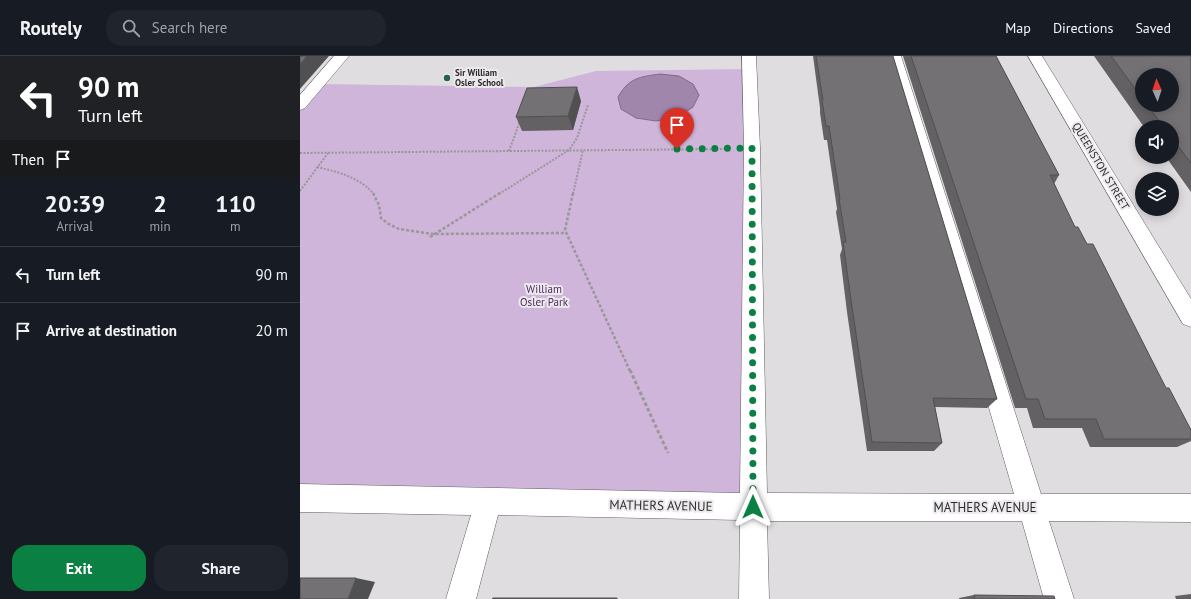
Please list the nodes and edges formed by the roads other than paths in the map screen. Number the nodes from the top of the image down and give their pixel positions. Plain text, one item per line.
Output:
1 (342, 56) edge
2 (750, 56) edge
3 (894, 56) edge
4 (1035, 56) edge
5 (300, 105) edge
6 (1191, 318) edge
7 (300, 498) edge
8 (488, 502) junction
9 (753, 507) junction
10 (1031, 507) junction
11 (1191, 508) edge
12 (461, 599) edge
13 (754, 599) edge
14 (1059, 599) edge

1 - 5 street
2 - 9 street
3 - 10 street
4 - 6 street, QUEENSTON STREET
7 - 8 street, MATHERS AVENUE
8 - 9 street, MATHERS AVENUE
8 - 12 street
9 - 10 street, MATHERS AVENUE
9 - 13 street
10 - 11 street, MATHERS AVENUE
10 - 14 street

